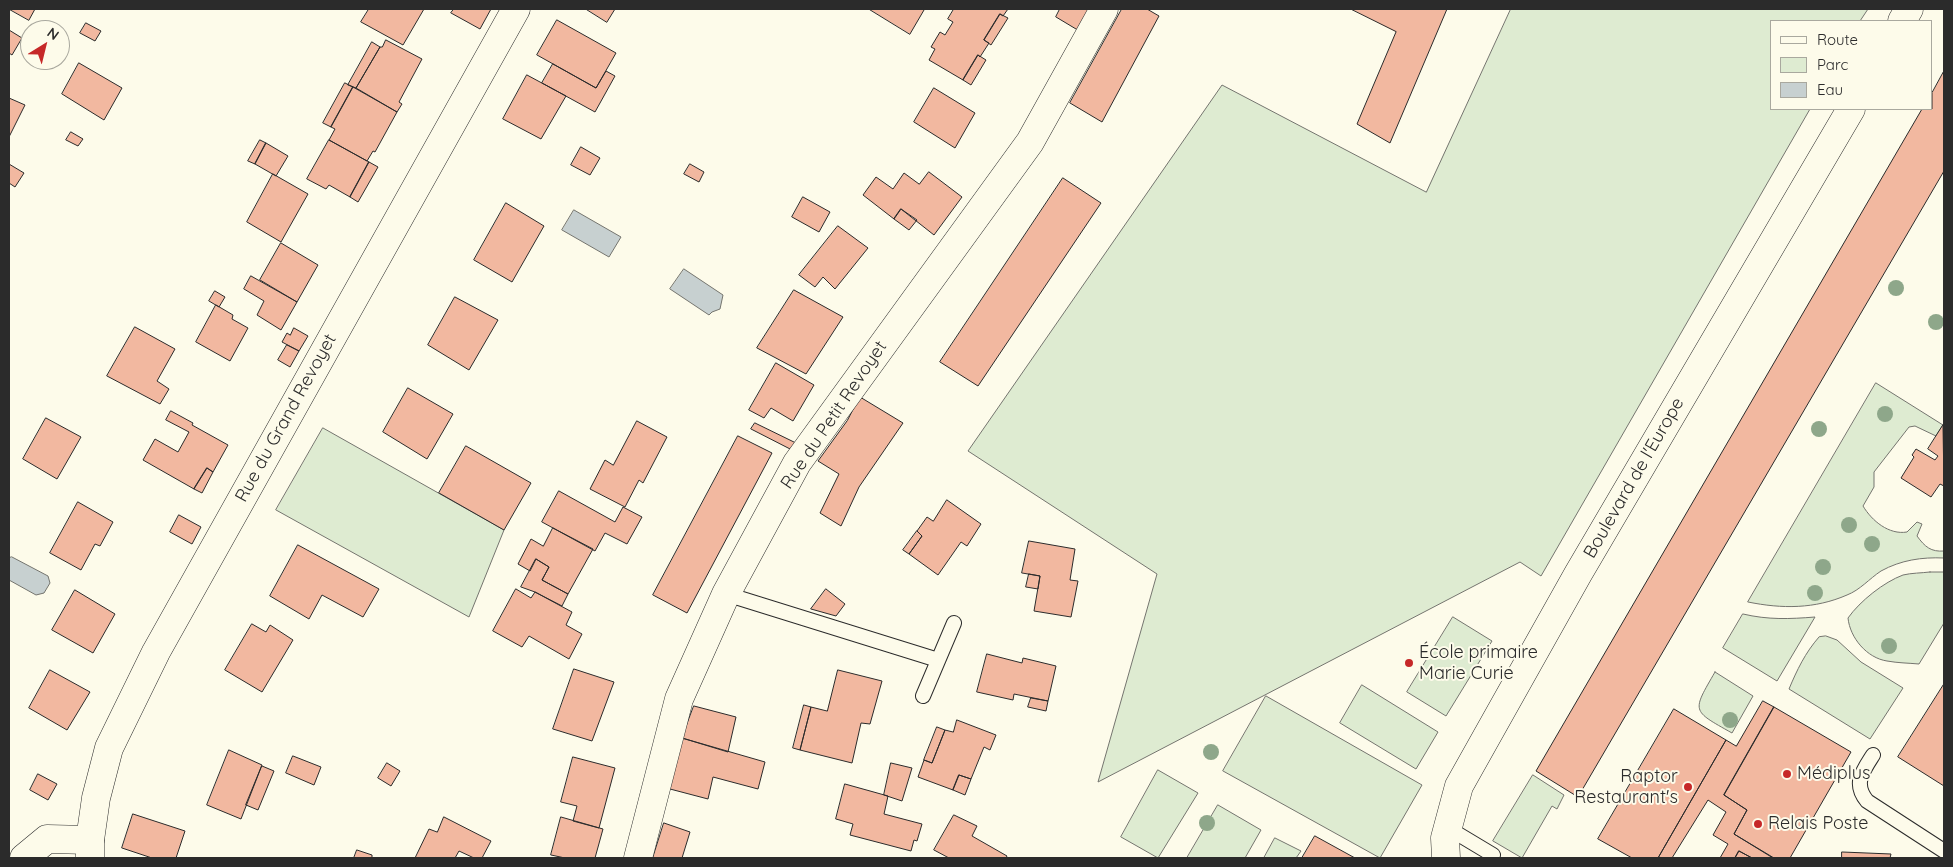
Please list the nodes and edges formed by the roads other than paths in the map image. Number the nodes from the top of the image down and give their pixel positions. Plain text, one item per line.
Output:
1 (516, 9) edge
2 (1104, 9) edge
3 (1909, 9) edge
4 (1903, 20) edge
5 (1850, 110) edge
6 (726, 594) junction
7 (954, 623) dead end
8 (938, 660) junction
9 (923, 696) dead end
10 (1873, 755) dead end
11 (1448, 828) junction
12 (90, 849) edge
13 (1944, 851) edge
14 (1493, 855) dead end
15 (24, 858) edge
16 (638, 858) edge
17 (1446, 858) edge

1 - 12 street, Rue du Grand Revoyet
2 - 6 street, Rue du Petit Revoyet
3 - 4 street
5 - 11 street, Boulevard de l'Europe
6 - 8 lane
6 - 16 street, Rue du Petit Revoyet
7 - 8 lane
8 - 9 lane
10 - 13 lane
11 - 14 lane
11 - 17 street, Boulevard de l'Europe
12 - 15 street

